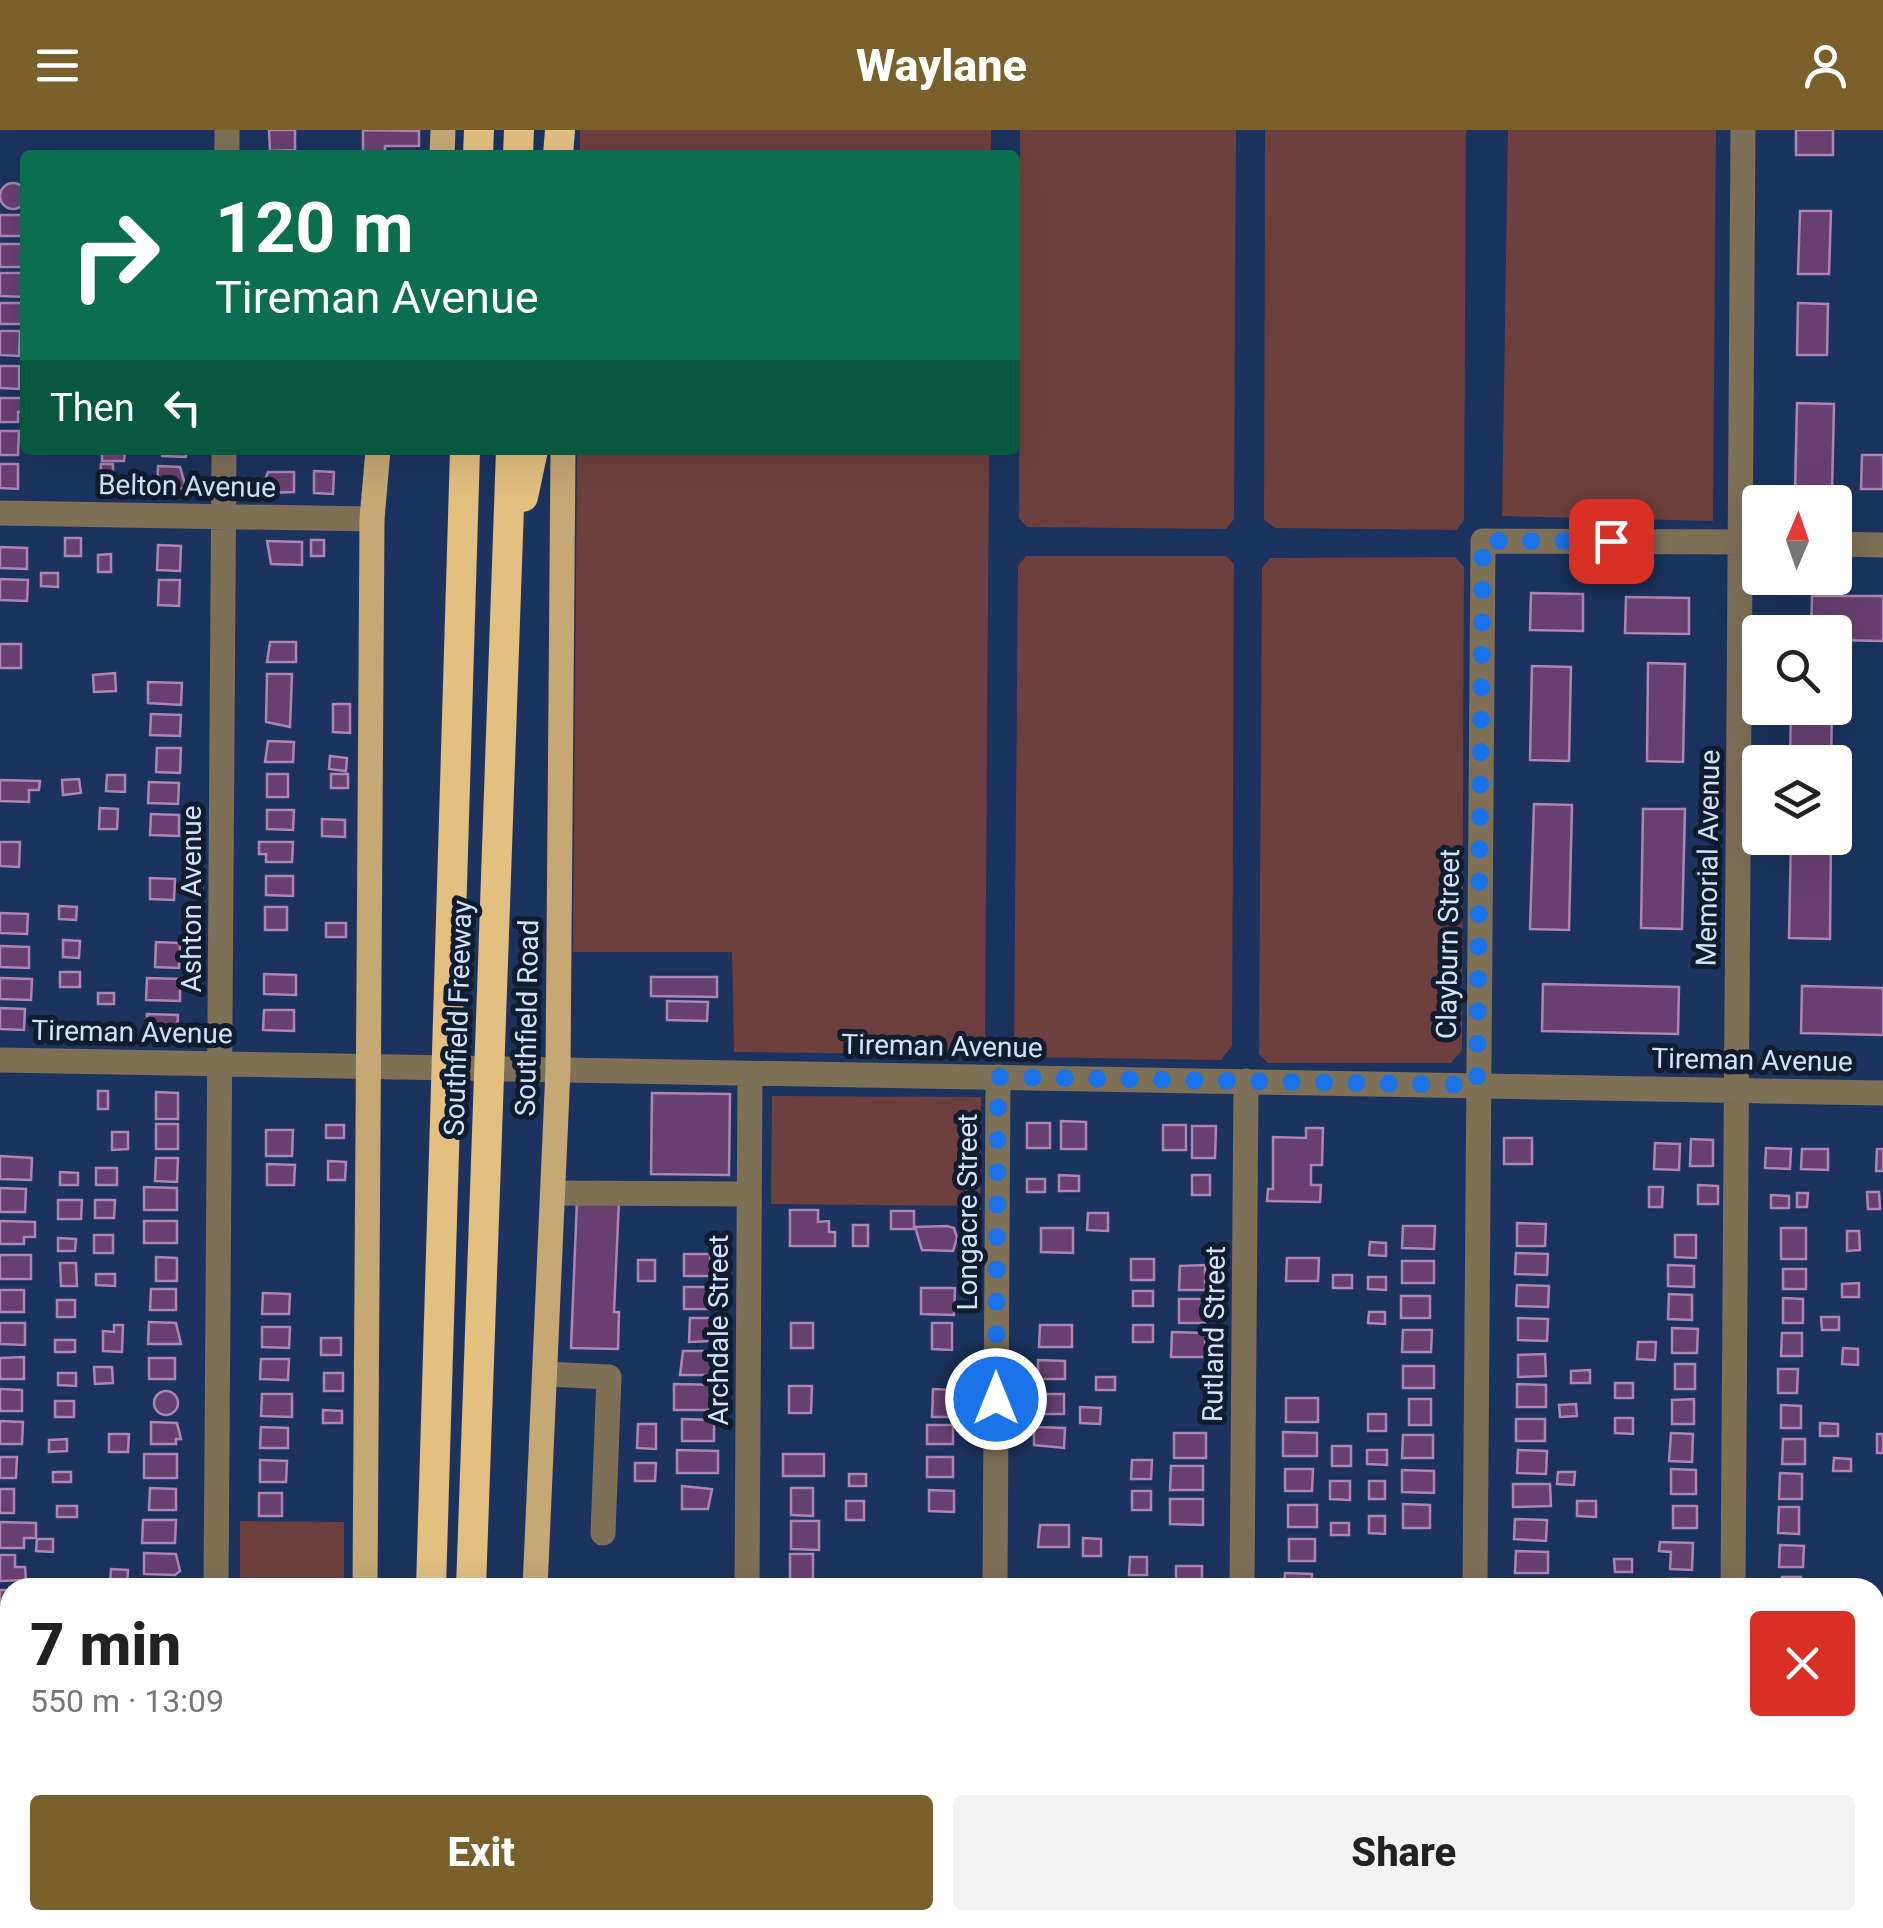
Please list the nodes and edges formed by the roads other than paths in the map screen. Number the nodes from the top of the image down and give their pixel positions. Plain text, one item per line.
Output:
1 (1744, 130) edge
2 (224, 455) edge
3 (378, 455) edge
4 (453, 455) edge
5 (466, 455) edge
6 (510, 455) edge
7 (533, 455) edge
8 (563, 455) edge
9 (1749, 485) edge
10 (0, 513) edge
11 (224, 516) junction
12 (372, 519) junction
13 (1742, 542) edge
14 (1852, 544) edge
15 (1883, 545) edge
16 (460, 567) junction
17 (508, 568) junction
18 (1749, 595) edge
19 (0, 1060) edge
20 (220, 1064) junction
21 (368, 1066) junction
22 (558, 1069) junction
23 (750, 1073) junction
24 (998, 1077) junction
25 (1246, 1082) junction
26 (1477, 1085) junction
27 (1736, 1089) junction
28 (1883, 1093) edge
29 (553, 1193) junction
30 (749, 1194) junction
31 (545, 1374) junction
32 (603, 1533) dead end
33 (216, 1578) edge
34 (365, 1578) edge
35 (431, 1578) edge
36 (471, 1578) edge
37 (535, 1578) edge
38 (746, 1578) edge
39 (995, 1578) edge
40 (1242, 1578) edge
41 (1475, 1578) edge
42 (1733, 1578) edge

1 - 9 street, Memorial Avenue
2 - 11 street, Ashton Avenue
3 - 12 main road
4 - 16 highway
5 - 16 highway, Southfield Freeway
6 - 17 highway, Southfield Freeway
7 - 17 highway
8 - 22 main road, Southfield Road
10 - 11 street, Belton Avenue
11 - 12 street, Belton Avenue
11 - 20 street, Ashton Avenue
12 - 21 main road
13 - 26 street, Clayburn Street
14 - 15 street
16 - 35 highway, Southfield Freeway
17 - 36 highway, Southfield Freeway
18 - 27 street, Memorial Avenue
19 - 20 street, Tireman Avenue
20 - 21 street, Tireman Avenue
20 - 33 street, Ashton Avenue
21 - 22 street, Tireman Avenue
21 - 34 main road
22 - 23 street, Tireman Avenue
22 - 29 main road, Southfield Road
23 - 24 street, Tireman Avenue
23 - 30 street, Archdale Street
24 - 25 street, Tireman Avenue
24 - 39 street, Longacre Street
25 - 26 street, Tireman Avenue
25 - 40 street, Rutland Street
26 - 27 street, Tireman Avenue
26 - 41 street, Clayburn Street
27 - 28 street, Tireman Avenue
27 - 42 street, Memorial Avenue
29 - 30 street
29 - 31 main road, Southfield Road
30 - 38 street, Archdale Street
31 - 32 street
31 - 37 main road, Southfield Road

